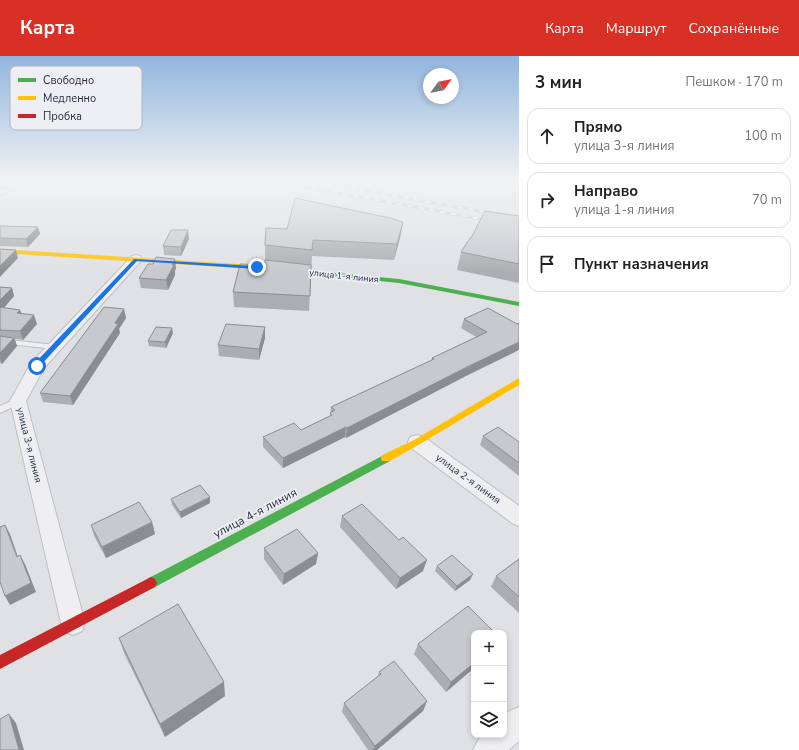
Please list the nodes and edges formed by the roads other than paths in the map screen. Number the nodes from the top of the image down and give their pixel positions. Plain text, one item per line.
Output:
1 (0, 251) edge
2 (136, 260) junction
3 (519, 304) edge
4 (0, 341) edge
5 (55, 347) junction
6 (519, 381) edge
7 (18, 402) junction
8 (0, 410) edge
9 (417, 442) junction
10 (519, 517) edge
11 (73, 623) junction
12 (0, 662) edge
13 (519, 721) edge
14 (488, 750) edge

1 - 2 street, улица 1-я линия
2 - 3 street, улица 1-я линия
2 - 5 street, улица 3-я линия
4 - 5 lane
5 - 7 street, улица 3-я линия
6 - 9 street, улица 4-я линия
7 - 8 lane
7 - 11 street, улица 3-я линия
9 - 10 street, улица 2-я линия
9 - 11 street, улица 4-я линия
11 - 12 street, улица 4-я линия
13 - 14 street

